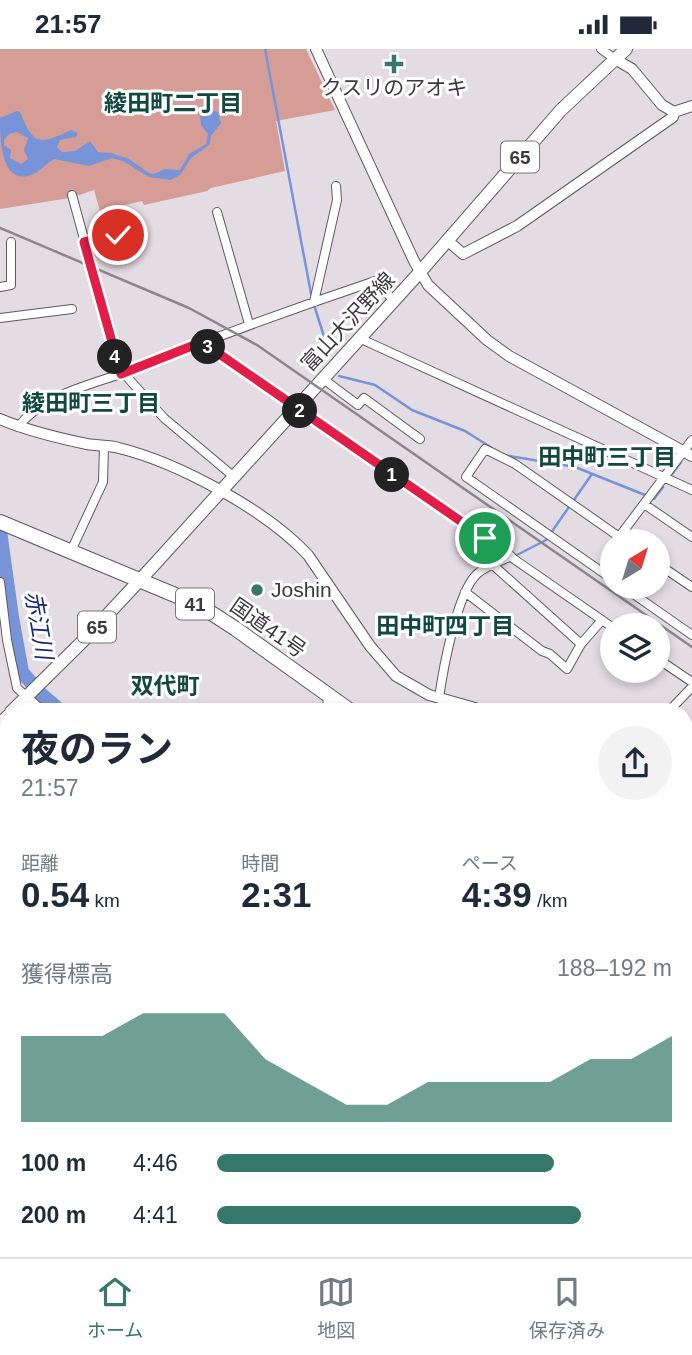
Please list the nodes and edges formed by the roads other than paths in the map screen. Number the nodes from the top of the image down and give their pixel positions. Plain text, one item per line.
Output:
1 (316, 49) edge
2 (601, 49) edge
3 (626, 49) edge
4 (615, 59) junction
5 (692, 106) edge
6 (674, 112) junction
7 (336, 186) dead end
8 (72, 195) dead end
9 (217, 212) dead end
10 (118, 235) dead end
11 (447, 240) junction
12 (10, 242) dead end
13 (84, 242) junction
14 (420, 272) junction
15 (0, 287) edge
16 (393, 301) junction
17 (314, 302) junction
18 (72, 309) dead end
19 (0, 318) edge
20 (248, 324) junction
21 (359, 338) junction
22 (202, 342) junction
23 (121, 374) junction
24 (322, 378) junction
25 (295, 408) junction
26 (0, 419) edge
27 (18, 427) junction
28 (420, 439) dead end
29 (692, 440) edge
30 (104, 446) junction
31 (687, 454) edge
32 (233, 476) junction
33 (663, 478) junction
34 (692, 490) edge
35 (219, 491) junction
36 (644, 504) junction
37 (0, 522) edge
38 (608, 529) edge
39 (628, 529) edge
40 (692, 537) edge
41 (71, 551) junction
42 (511, 557) junction
43 (492, 565) junction
44 (600, 571) edge
45 (670, 573) edge
46 (141, 579) junction
47 (0, 582) edge
48 (692, 587) edge
49 (465, 592) junction
50 (641, 599) edge
51 (600, 618) edge
52 (600, 621) edge
53 (692, 635) edge
54 (581, 643) junction
55 (670, 668) edge
56 (692, 685) edge
57 (328, 695) junction
58 (27, 696) junction
59 (439, 698) junction
60 (20, 703) edge
61 (34, 703) edge
62 (328, 703) edge
63 (339, 703) edge
64 (457, 703) edge
65 (676, 703) edge

1 - 14 street
2 - 4 street
3 - 4 main road, 富山大沢野線 / 65
4 - 6 street
4 - 11 main road, 富山大沢野線 / 65
5 - 6 street
6 - 11 street
7 - 17 street
8 - 13 street
9 - 20 street
10 - 13 street
11 - 14 main road, 富山大沢野線 / 65
12 - 15 street
13 - 23 street
14 - 16 main road, 富山大沢野線 / 65
14 - 31 street
16 - 17 street
16 - 21 main road, 富山大沢野線 / 65
17 - 20 street
18 - 19 street
20 - 22 street
21 - 24 main road, 富山大沢野線 / 65
21 - 33 street
22 - 23 street
22 - 25 street
23 - 27 street
23 - 32 street
24 - 25 main road, 富山大沢野線 / 65
24 - 28 street
25 - 32 main road, 富山大沢野線 / 65
25 - 42 street
26 - 27 street
27 - 30 street
29 - 31 street
30 - 35 street
30 - 41 street
31 - 33 street
32 - 35 main road, 富山大沢野線 / 65
33 - 34 street
33 - 36 street
35 - 46 main road, 富山大沢野線 / 65
35 - 59 street
36 - 39 street
36 - 40 street
37 - 41 highway, 国道41号 / 41
38 - 44 street
41 - 46 highway, 国道41号 / 41
42 - 43 street
42 - 51 street
43 - 49 street
43 - 54 street
45 - 48 street
46 - 57 highway, 国道41号 / 41
46 - 58 main road, 富山大沢野線 / 65
47 - 58 street
49 - 54 street
49 - 59 street
50 - 53 street
52 - 54 street
55 - 56 street
56 - 65 street
57 - 62 street
57 - 63 highway, 国道41号 / 41
58 - 60 main road, 富山大沢野線 / 65
58 - 61 street
59 - 64 street

